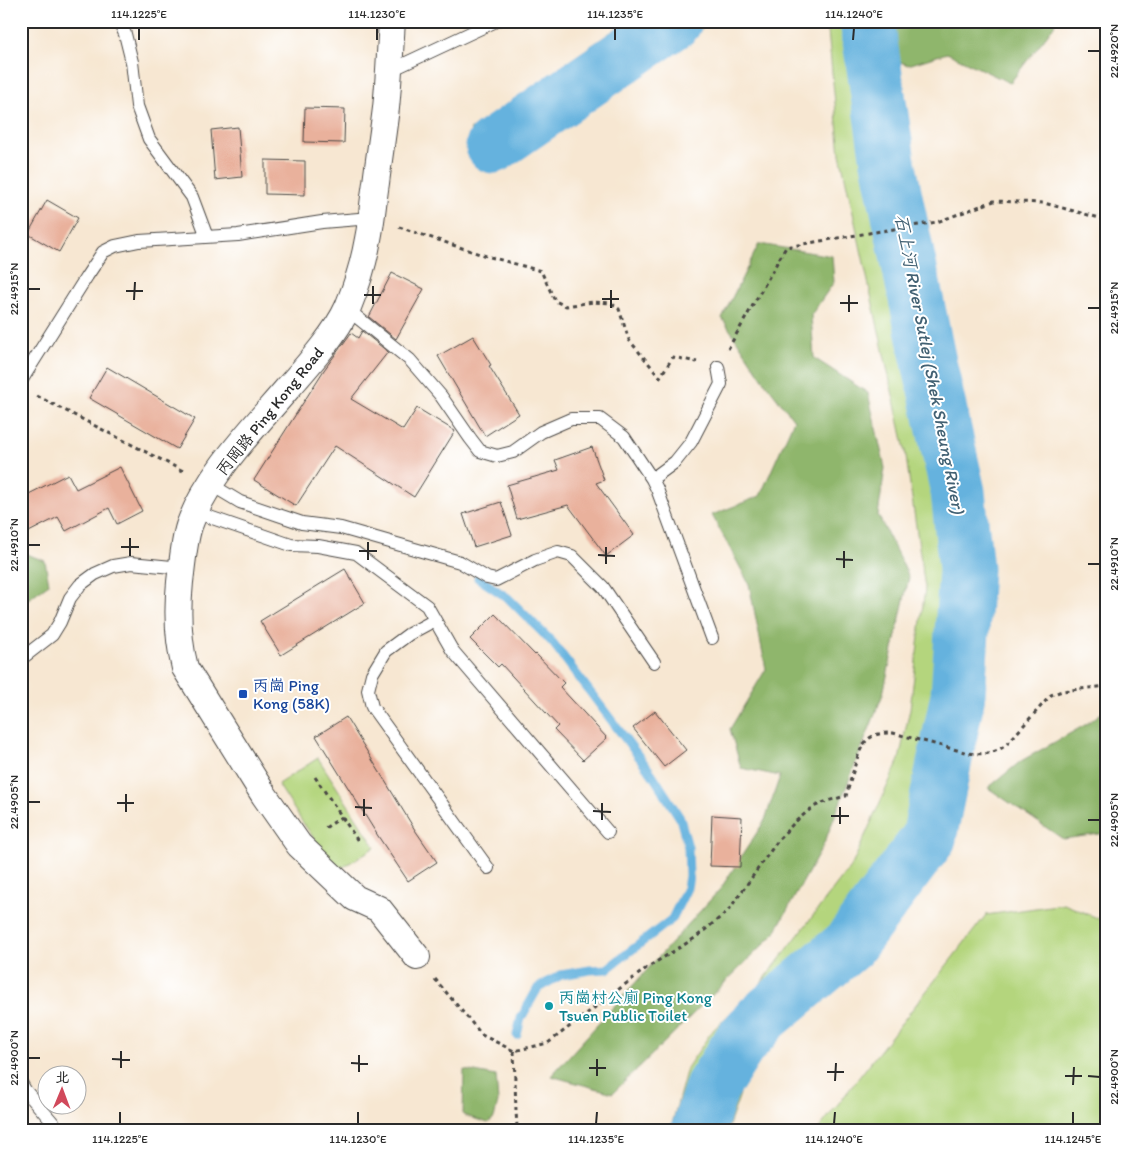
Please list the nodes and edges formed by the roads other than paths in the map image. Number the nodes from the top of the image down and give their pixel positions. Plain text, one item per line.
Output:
1 (119, 21) edge
2 (392, 21) edge
3 (496, 21) edge
4 (389, 71) junction
5 (371, 218) junction
6 (206, 237) junction
7 (347, 309) junction
8 (718, 367) road end
9 (21, 381) edge
10 (652, 479) junction
11 (210, 484) junction
12 (195, 512) junction
13 (182, 568) junction
14 (435, 620) junction
15 (712, 638) dead end
16 (21, 659) edge
17 (654, 662) dead end
18 (608, 832) dead end
19 (488, 868) dead end
20 (417, 958) road end
21 (21, 1083) edge
22 (60, 1131) edge

1 - 6 lane
2 - 4 street, 丙岡路 Ping Kong Road
3 - 4 lane
4 - 5 street, 丙岡路 Ping Kong Road
5 - 6 lane
5 - 7 street, 丙岡路 Ping Kong Road
6 - 9 lane
7 - 10 lane
7 - 11 street, 丙岡路 Ping Kong Road
8 - 10 lane
10 - 15 lane
11 - 12 street, 丙岡路 Ping Kong Road
11 - 17 lane
12 - 13 street, 丙岡路 Ping Kong Road
12 - 14 lane
13 - 16 lane
13 - 20 street, 丙岡路 Ping Kong Road
14 - 18 lane
14 - 19 lane
21 - 22 lane

